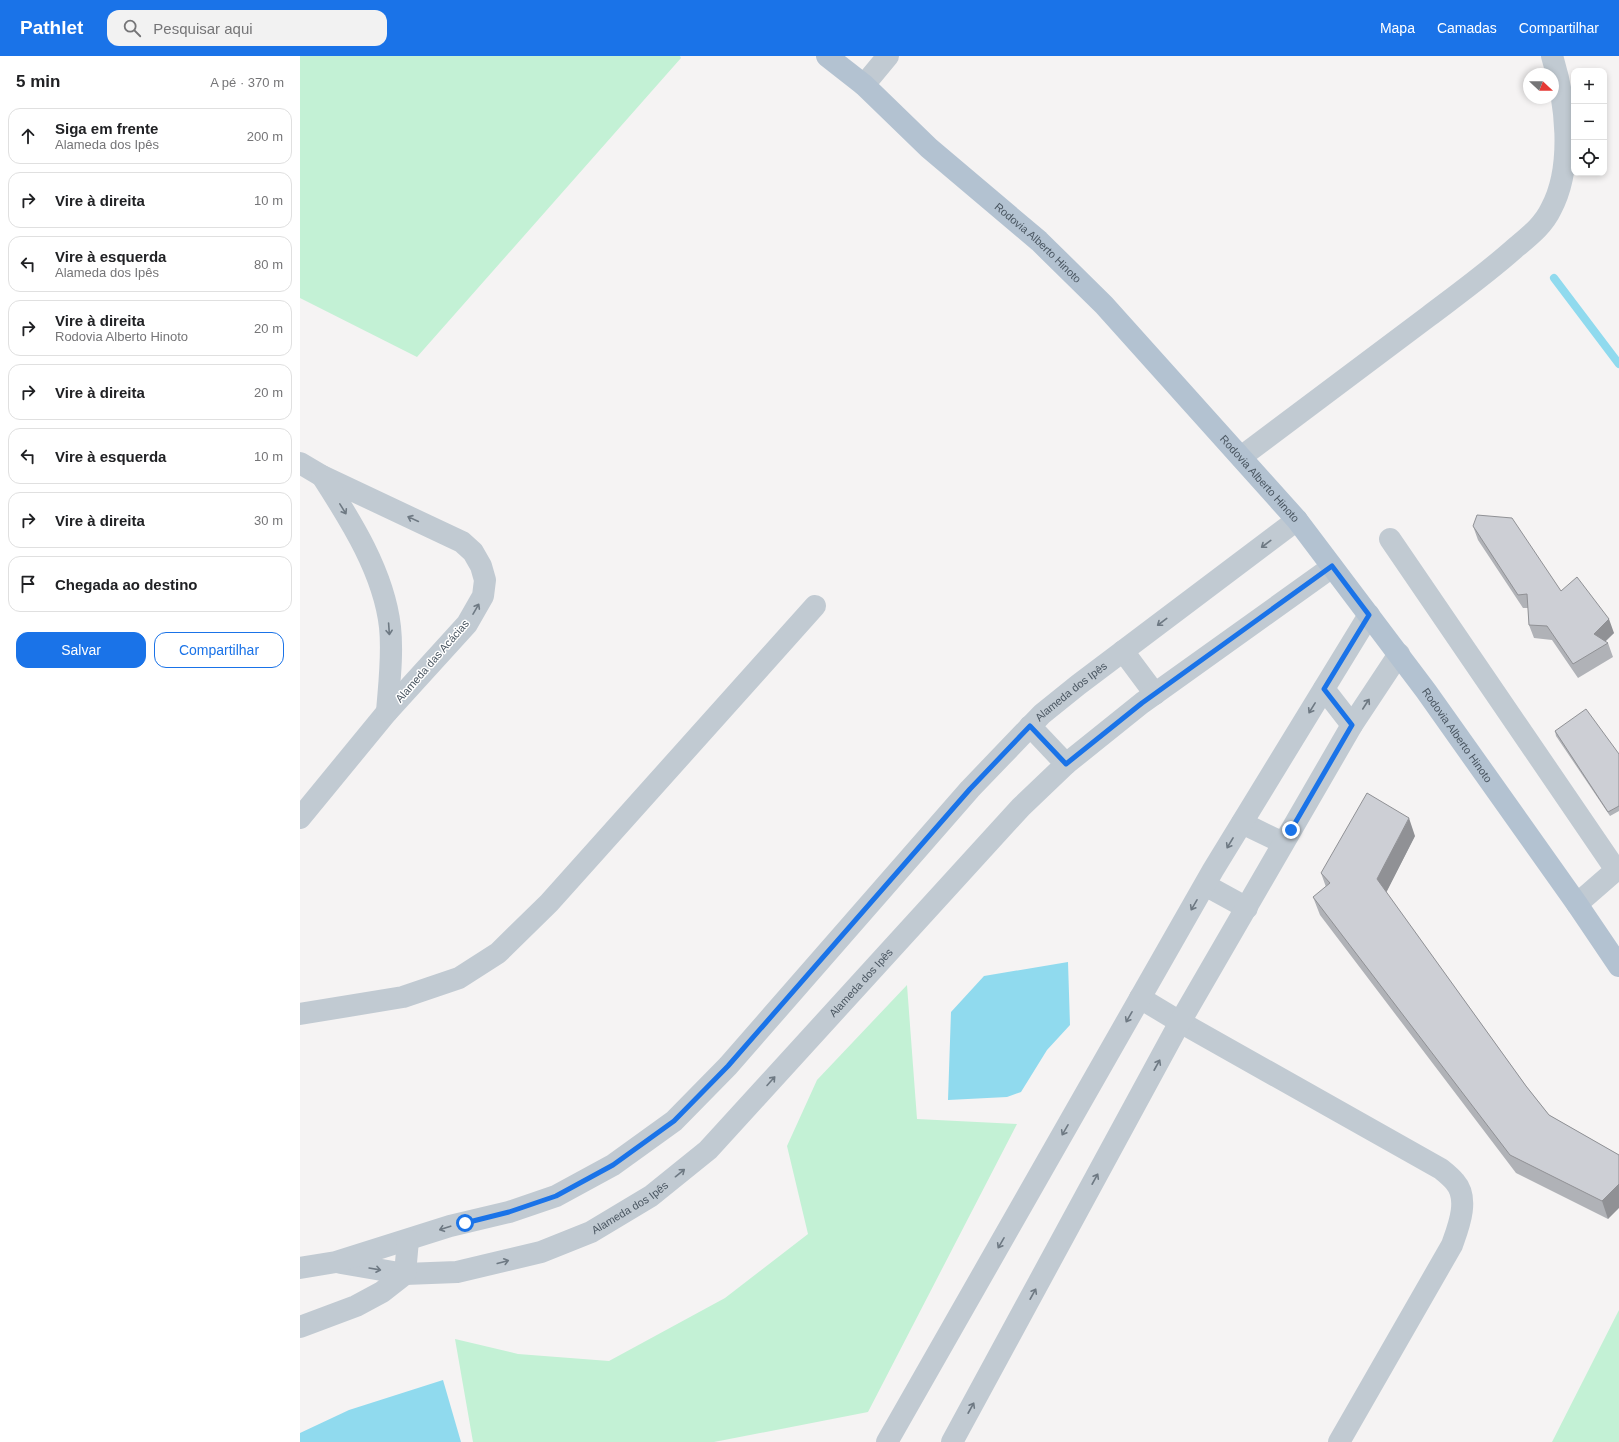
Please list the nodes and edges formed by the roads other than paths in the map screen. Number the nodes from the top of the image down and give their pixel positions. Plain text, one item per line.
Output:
1 (827, 56) edge
2 (888, 56) edge
3 (1552, 56) edge
4 (864, 84) junction
5 (1241, 457) junction
6 (300, 463) edge
7 (322, 476) junction
8 (1297, 520) junction
9 (1390, 539) dead end
10 (1332, 566) junction
11 (815, 606) dead end
12 (1369, 615) junction
13 (1123, 651) junction
14 (1399, 654) junction
15 (1324, 689) junction
16 (1156, 694) junction
17 (387, 712) junction
18 (1352, 725) junction
19 (1030, 726) junction
20 (1066, 764) junction
21 (300, 818) edge
22 (1242, 823) junction
23 (1283, 843) junction
24 (1205, 885) junction
25 (1577, 904) junction
26 (1247, 908) junction
27 (1619, 966) edge
28 (1140, 998) junction
29 (300, 1014) edge
30 (1180, 1022) junction
31 (408, 1240) junction
32 (336, 1262) junction
33 (300, 1268) edge
34 (405, 1274) junction
35 (300, 1327) edge
36 (887, 1442) edge
37 (952, 1442) edge
38 (1339, 1442) edge

1 - 4 main road, Rodovia Alberto Hinoto
2 - 4 street
3 - 5 street
4 - 5 main road, Rodovia Alberto Hinoto
5 - 8 main road, Rodovia Alberto Hinoto
6 - 7 street, Alameda das Acácias
7 -> 17 street
17 -> 7 street, Alameda das Acácias
8 - 10 main road, Rodovia Alberto Hinoto
8 -> 13 street, Alameda dos Ipês
9 - 25 street
10 - 12 main road, Rodovia Alberto Hinoto
10 - 16 street, Alameda dos Ipês
11 - 29 street
12 - 14 main road, Rodovia Alberto Hinoto
12 - 15 street
13 - 16 street
13 - 19 street, Alameda dos Ipês
18 -> 14 street
14 - 25 main road, Rodovia Alberto Hinoto
15 - 18 street
15 -> 22 street
16 - 20 street, Alameda dos Ipês
17 - 21 street, Alameda das Acácias
18 - 23 street
19 - 20 street
19 -> 31 street, Alameda dos Ipês
34 -> 20 street, Alameda dos Ipês
22 - 23 street
22 -> 24 street
23 - 26 street
24 - 26 street
24 -> 28 street
25 - 27 main road, Rodovia Alberto Hinoto
26 - 30 street
28 - 30 street
28 -> 36 street
37 -> 30 street
30 - 38 street
31 - 32 street, Alameda dos Ipês
31 - 34 street
32 - 33 street, Alameda dos Ipês
32 -> 34 street, Alameda dos Ipês
34 - 35 street

